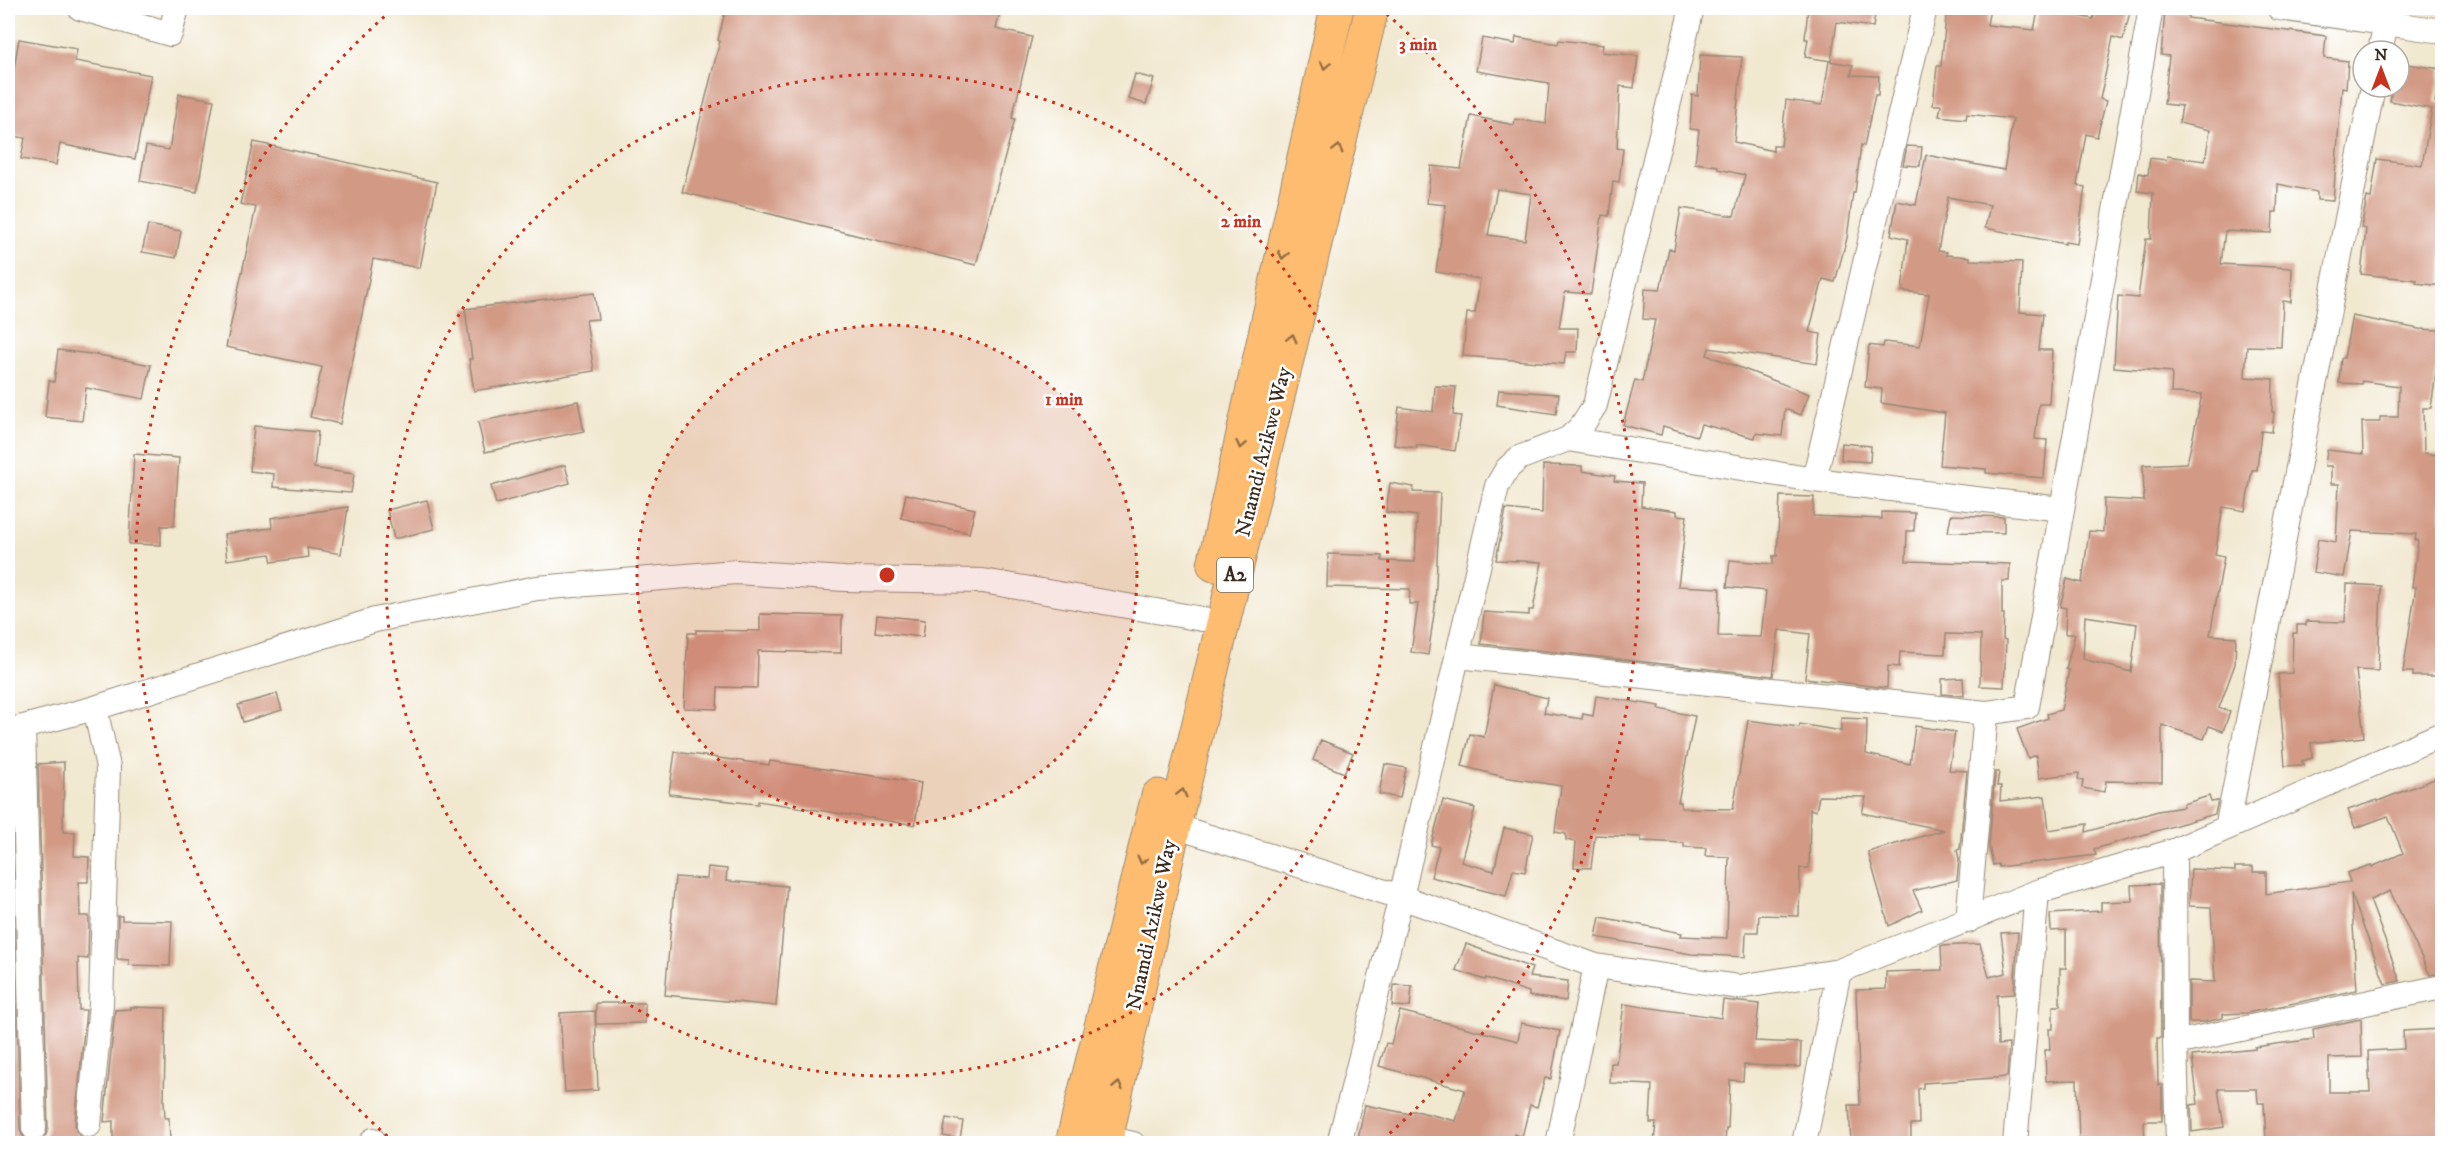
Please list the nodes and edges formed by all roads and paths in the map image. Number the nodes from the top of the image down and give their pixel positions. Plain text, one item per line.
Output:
1 (80, 8) edge
2 (177, 8) edge
3 (1337, 8) edge
4 (1372, 8) edge
5 (1692, 8) edge
6 (1926, 8) edge
7 (2151, 8) edge
8 (2279, 8) edge
9 (2386, 23) junction
10 (2442, 31) edge
11 (2383, 39) edge
12 (2371, 99) edge
13 (1568, 439) junction
14 (1814, 480) junction
15 (2061, 509) junction
16 (1202, 619) junction
17 (1458, 656) junction
18 (95, 708) junction
19 (1986, 713) junction
20 (15, 729) edge
21 (2442, 734) edge
22 (1174, 826) junction
23 (2226, 828) junction
24 (2174, 851) junction
25 (2037, 892) junction
26 (1401, 897) junction
27 (1968, 921) junction
28 (1596, 966) junction
29 (1839, 971) junction
30 (2442, 987) edge
31 (2175, 1043) junction
32 (89, 1125) dead end
33 (34, 1128) dead end
34 (1115, 1142) edge
35 (1072, 1143) edge
36 (1339, 1143) edge
37 (1558, 1143) edge
38 (1804, 1143) edge
39 (2015, 1143) edge
40 (2178, 1143) edge

1 - 2 street
3 -> 16 highway, Nnamdi Azikwe Way / A2
22 -> 4 highway, Nnamdi Azikwe Way / A2
5 - 13 street
6 - 14 street
7 - 15 street
8 - 9 street
9 - 10 street
9 - 11 street
12 - 23 street
13 - 14 street
13 - 17 street
14 - 15 street
15 - 19 street
16 - 18 street
16 -> 35 highway, Nnamdi Azikwe Way / A2
17 - 19 street
17 - 26 street
18 - 20 street
18 - 32 street
19 - 27 street
20 - 33 street
21 - 23 street
22 - 26 street
34 -> 22 highway, Nnamdi Azikwe Way / A2
23 - 24 street
24 - 25 street
24 - 31 street
25 - 27 street
25 - 39 street
26 - 28 street
26 - 36 street
27 - 29 street
28 - 29 street
28 - 37 street
29 - 38 street
30 - 31 street
31 - 40 street

